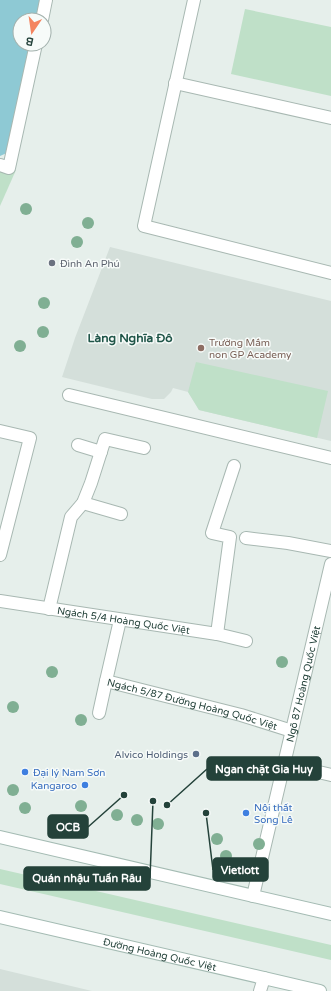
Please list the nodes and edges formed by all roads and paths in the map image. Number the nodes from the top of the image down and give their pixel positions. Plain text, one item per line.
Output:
1 (46, 0) edge
2 (194, 0) edge
3 (44, 12) edge
4 (34, 52) edge
5 (175, 83) junction
6 (331, 118) edge
7 (0, 165) edge
8 (331, 273) edge
9 (69, 395) dead end
10 (0, 431) edge
11 (78, 445) dead end
12 (144, 448) dead end
13 (101, 452) junction
14 (331, 458) edge
15 (234, 466) dead end
16 (83, 503) junction
17 (121, 514) dead end
18 (246, 538) dead end
19 (331, 551) edge
20 (0, 555) edge
21 (331, 564) edge
22 (0, 601) edge
23 (50, 609) junction
24 (120, 620) junction
25 (217, 634) junction
26 (246, 641) dead end
27 (106, 680) junction
28 (99, 713) dead end
29 (292, 731) junction
30 (284, 764) junction
31 (331, 775) edge
32 (0, 838) edge
33 (253, 896) junction
34 (331, 914) edge
35 (0, 917) edge
36 (264, 978) junction
37 (260, 991) edge
38 (320, 991) edge

1 - 3 main road
2 - 5 main road
4 - 7 main road
5 - 6 main road
5 - 8 main road
9 - 14 main road
10 - 20 main road
11 - 13 main road
12 - 13 main road
13 - 16 main road
15 - 25 main road
16 - 17 main road
16 - 23 main road
18 - 19 main road
21 - 29 main road, Ngõ 87 Hoàng Quốc Việt
22 - 23 main road, Ngách 5/4 Hoàng Quốc Việt
23 - 24 main road, Ngách 5/4 Hoàng Quốc Việt
24 - 25 main road, Ngách 5/4 Hoàng Quốc Việt
24 - 27 main road, Ngách 5/87 Đường Hoàng Quốc Việt
25 - 26 main road, Ngách 5/4 Hoàng Quốc Việt
27 - 28 main road
27 - 29 main road, Ngách 5/87 Đường Hoàng Quốc Việt
29 - 30 main road, Ngõ 87 Hoàng Quốc Việt
30 - 31 main road
30 - 33 main road, Ngõ 87 Hoàng Quốc Việt
32 - 33 main road
33 - 34 main road
35 - 36 main road, Đường Hoàng Quốc Việt
36 - 37 main road
36 - 38 main road, Đường Hoàng Quốc Việt

